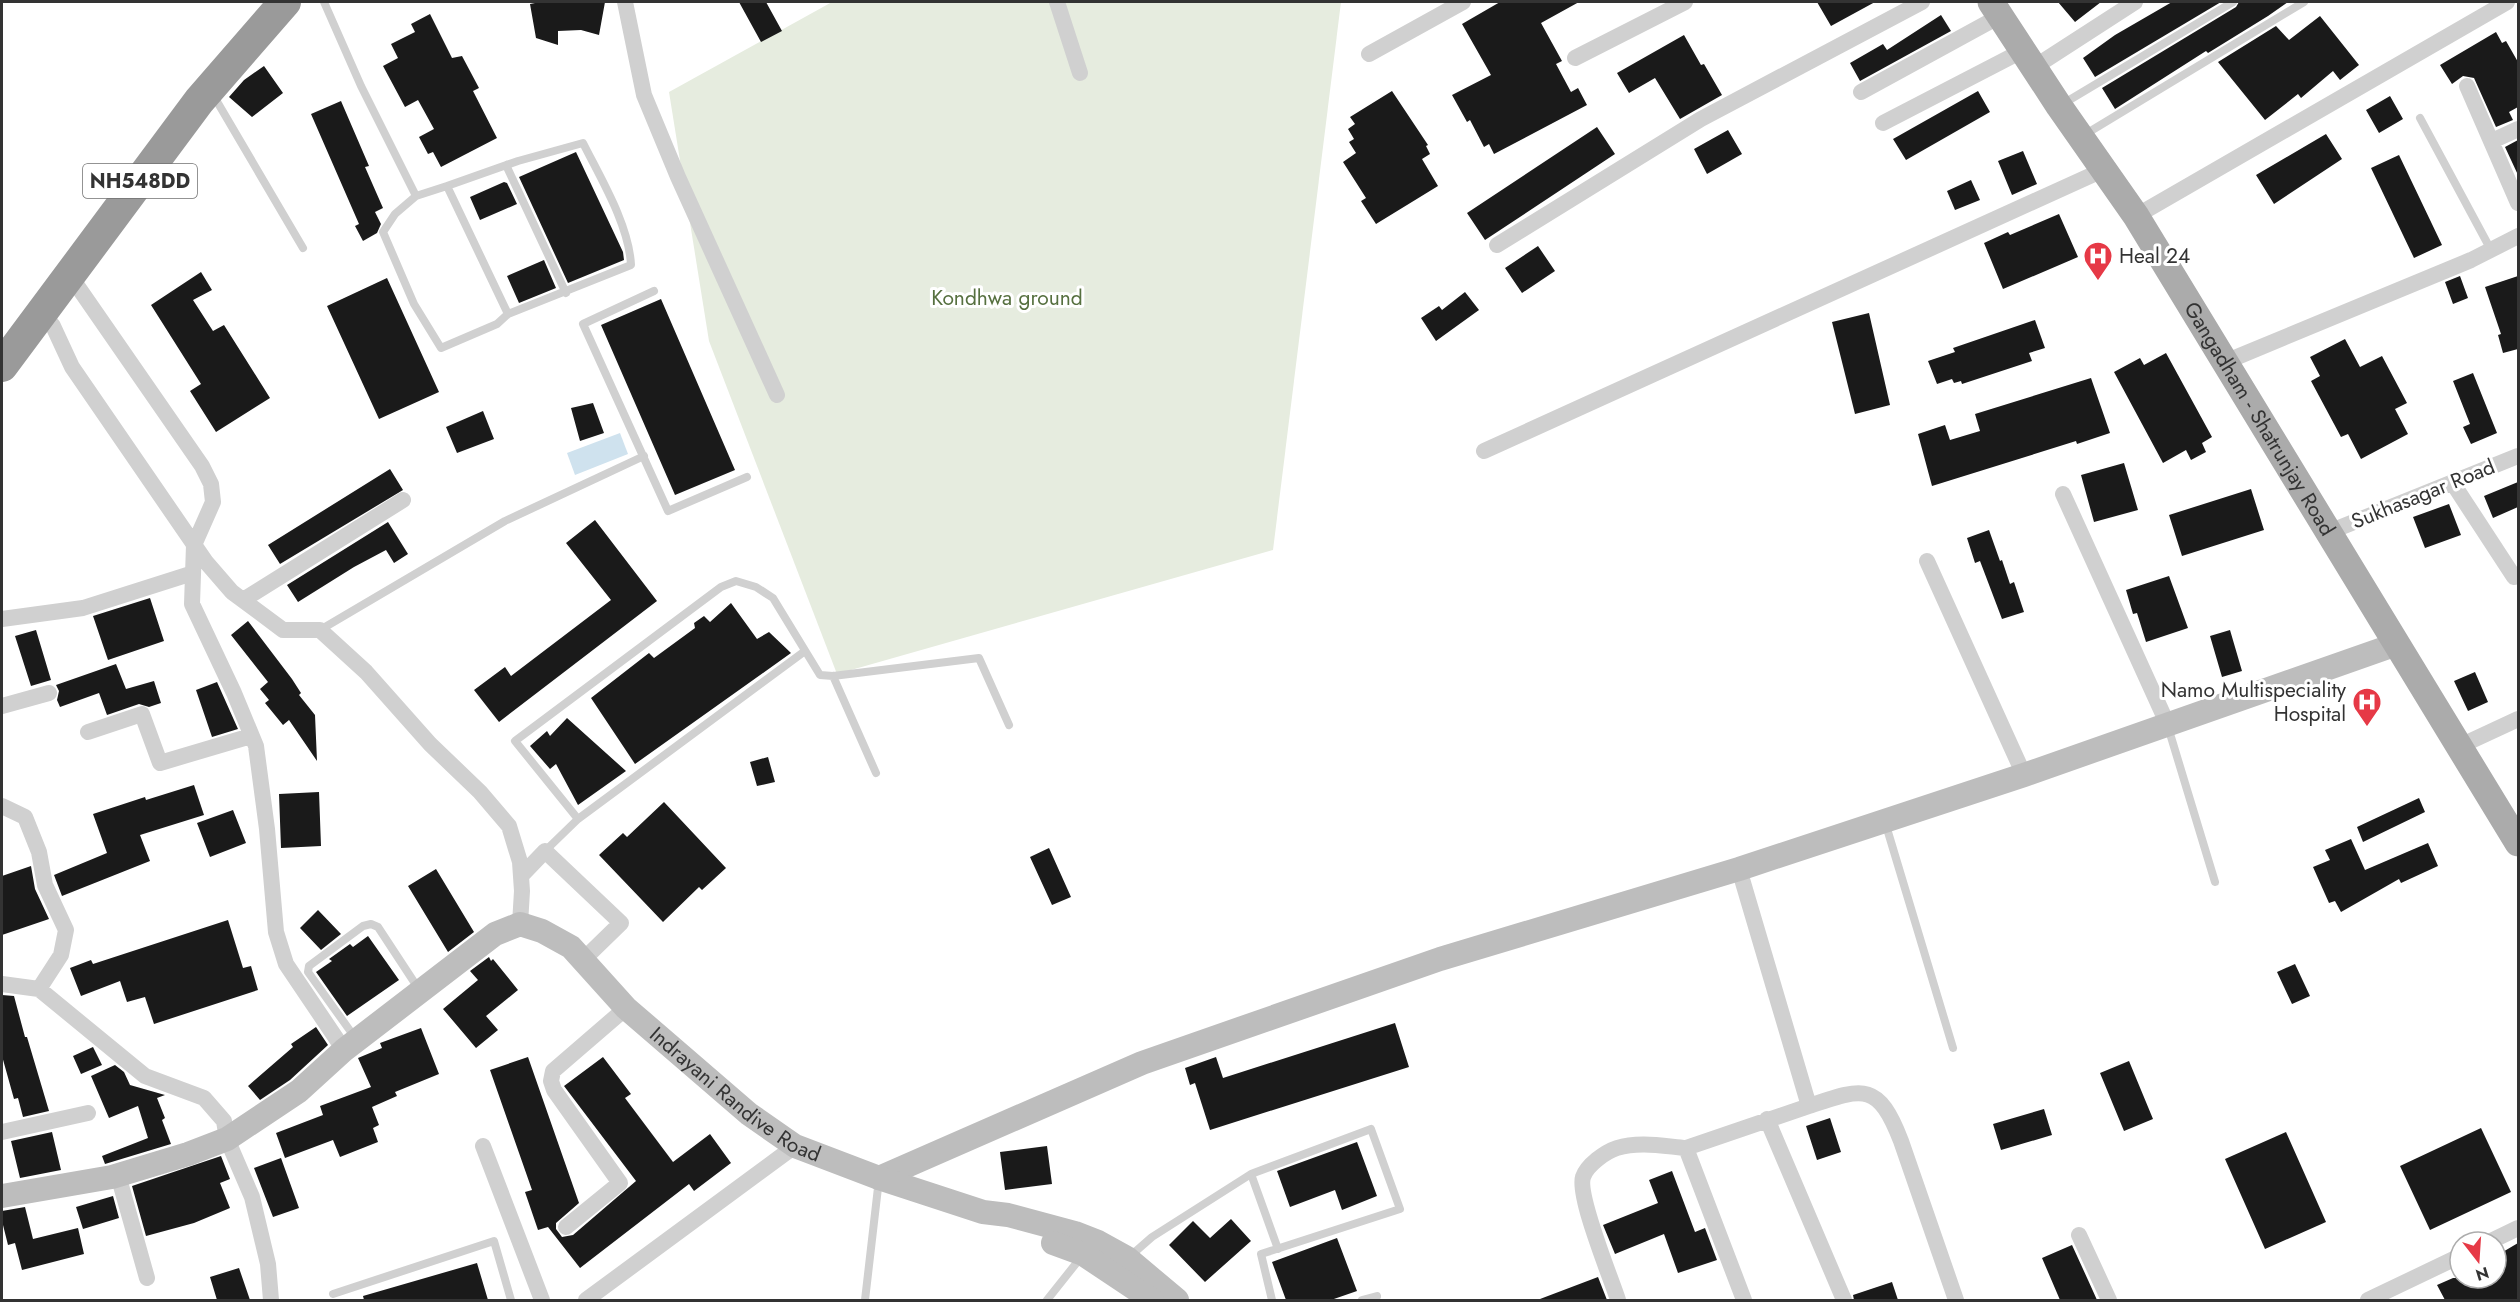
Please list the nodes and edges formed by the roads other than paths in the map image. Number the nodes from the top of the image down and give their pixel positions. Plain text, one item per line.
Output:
1 (285, 2) edge
2 (324, 2) edge
3 (625, 2) edge
4 (1058, 2) edge
5 (1463, 2) edge
6 (1685, 2) edge
7 (1922, 2) edge
8 (2135, 2) edge
9 (2233, 2) edge
10 (2304, 2) edge
11 (2507, 2) edge
12 (1995, 9) edge
13 (1369, 54) dead end
14 (1575, 58) dead end
15 (2028, 60) junction
16 (1080, 73) dead end
17 (2467, 86) dead end
18 (210, 89) junction
19 (1861, 92) dead end
20 (2059, 106) junction
21 (2420, 118) dead end
22 (1883, 123) dead end
23 (2518, 129) edge
24 (2081, 136) junction
25 (2492, 141) junction
26 (506, 165) junction
27 (2103, 170) junction
28 (447, 186) junction
29 (416, 196) junction
30 (2518, 203) edge
31 (2136, 216) junction
32 (2518, 236) edge
33 (1497, 245) dead end
34 (303, 248) dead end
35 (2491, 250) junction
36 (69, 274) junction
37 (654, 291) dead end
38 (566, 293) junction
39 (42, 312) junction
40 (508, 314) junction
41 (2225, 362) junction
42 (2, 366) edge
43 (777, 395) dead end
44 (1484, 451) dead end
45 (644, 456) junction
46 (2518, 456) edge
47 (747, 477) dead end
48 (2452, 482) junction
49 (2063, 494) dead end
50 (403, 500) dead end
51 (2328, 532) junction
52 (194, 545) junction
53 (1927, 561) dead end
54 (193, 573) junction
55 (2514, 577) dead end
56 (243, 600) junction
57 (2, 618) edge
58 (320, 630) junction
59 (2397, 644) junction
60 (805, 651) junction
61 (833, 676) junction
62 (49, 693) dead end
63 (2, 706) edge
64 (2518, 719) edge
65 (2167, 723) junction
66 (1009, 725) dead end
67 (88, 732) dead end
68 (251, 736) junction
69 (2460, 746) junction
70 (876, 773) dead end
71 (2024, 775) junction
72 (2, 806) edge
73 (578, 819) junction
74 (1885, 821) junction
75 (2518, 843) edge
76 (545, 850) junction
77 (1739, 869) junction
78 (521, 876) junction
79 (2215, 882) dead end
80 (520, 924) junction
81 (584, 959) junction
82 (2, 984) edge
83 (39, 989) junction
84 (420, 991) junction
85 (626, 1008) junction
86 (350, 1045) junction
87 (1953, 1048) dead end
88 (1809, 1106) junction
89 (88, 1113) dead end
90 (1767, 1119) junction
91 (2, 1131) edge
92 (227, 1139) junction
93 (483, 1146) dead end
94 (795, 1146) junction
95 (1686, 1148) junction
96 (1251, 1174) junction
97 (118, 1175) junction
98 (879, 1178) junction
99 (2, 1193) edge
100 (566, 1227) dead end
101 (2079, 1235) dead end
102 (1091, 1248) junction
103 (1278, 1249) junction
104 (1127, 1258) junction
105 (2448, 1262) edge
106 (147, 1278) dead end
107 (333, 1294) dead end
108 (1377, 1296) dead end
109 (272, 1300) edge
110 (511, 1300) edge
111 (542, 1300) edge
112 (586, 1300) edge
113 (865, 1300) edge
114 (1047, 1300) edge
115 (1152, 1300) edge
116 (1177, 1300) edge
117 (1272, 1300) edge
118 (1362, 1300) edge
119 (1618, 1300) edge
120 (1744, 1300) edge
121 (1844, 1300) edge
122 (1956, 1300) edge
123 (2109, 1300) edge
124 (2368, 1300) edge

1 - 18 highway, NH548DD
2 - 29 lane
3 - 43 street
4 - 16 street
5 - 13 street
6 - 14 street
7 - 33 street
8 - 15 street
9 - 20 lane
10 - 24 lane
11 - 31 street
12 - 15 main road, Gangadham - Shatrunjay Road
12 - 19 street
15 - 20 main road, Gangadham - Shatrunjay Road
15 - 22 street
17 - 25 street
18 - 34 lane
18 - 36 highway, NH548DD
20 - 24 main road, Gangadham - Shatrunjay Road
21 - 35 lane
23 - 25 street
24 - 27 main road, Gangadham - Shatrunjay Road
25 - 30 street
26 - 28 lane
26 - 38 lane
26 - 38 lane
27 - 31 main road, Gangadham - Shatrunjay Road
27 - 44 street
28 - 29 lane
28 - 40 lane
29 - 40 lane
31 - 41 main road, Gangadham - Shatrunjay Road
32 - 35 street
35 - 41 street
36 - 39 highway, NH548DD
36 - 52 street
37 - 45 lane
38 - 40 lane
39 - 42 highway, NH548DD
39 - 52 street
41 - 51 main road, Gangadham - Shatrunjay Road
45 - 47 lane
45 - 58 lane
46 - 48 street, Sukhasagar Road
48 - 51 street, Sukhasagar Road
48 - 55 street
49 - 65 street
50 - 56 street
51 - 59 main road, Gangadham - Shatrunjay Road
52 - 54 street
52 - 56 street
53 - 71 street
54 - 57 street
54 - 68 street
56 - 58 street
58 - 78 street
59 - 65 street
59 - 69 main road, Gangadham - Shatrunjay Road
60 - 61 lane
60 - 73 lane
60 - 73 lane
61 - 66 lane
61 - 70 lane
62 - 63 street
64 - 69 street
65 - 71 street
65 - 79 lane
67 - 68 street
68 - 86 street
69 - 75 main road, Gangadham - Shatrunjay Road
71 - 74 street
72 - 83 street
73 - 76 lane
74 - 77 street
74 - 87 lane
76 - 78 street
76 - 81 street
77 - 88 street
77 - 98 street
78 - 80 street
80 - 81 street, Indrayani Randive Road
80 - 84 street
81 - 85 street, Indrayani Randive Road
82 - 83 street
83 - 92 street
84 - 86 street
84 - 86 lane
85 - 94 street, Indrayani Randive Road
85 - 100 street
86 - 92 street
88 - 90 street
88 - 122 street
89 - 91 street
90 - 95 street
90 - 121 street
92 - 97 street
92 - 109 street
93 - 111 street
94 - 98 street, Indrayani Randive Road
94 - 112 street
95 - 119 street
95 - 120 street
96 - 103 lane
96 - 103 lane
96 - 104 lane
97 - 99 street
97 - 106 street
98 - 102 street, Indrayani Randive Road
98 - 113 lane
101 - 123 street
102 - 104 street, Indrayani Randive Road
102 - 114 lane
102 - 115 street, Indrayani Randive Road
103 - 117 lane
104 - 116 street, Indrayani Randive Road
105 - 124 street
107 - 110 lane
108 - 118 lane

